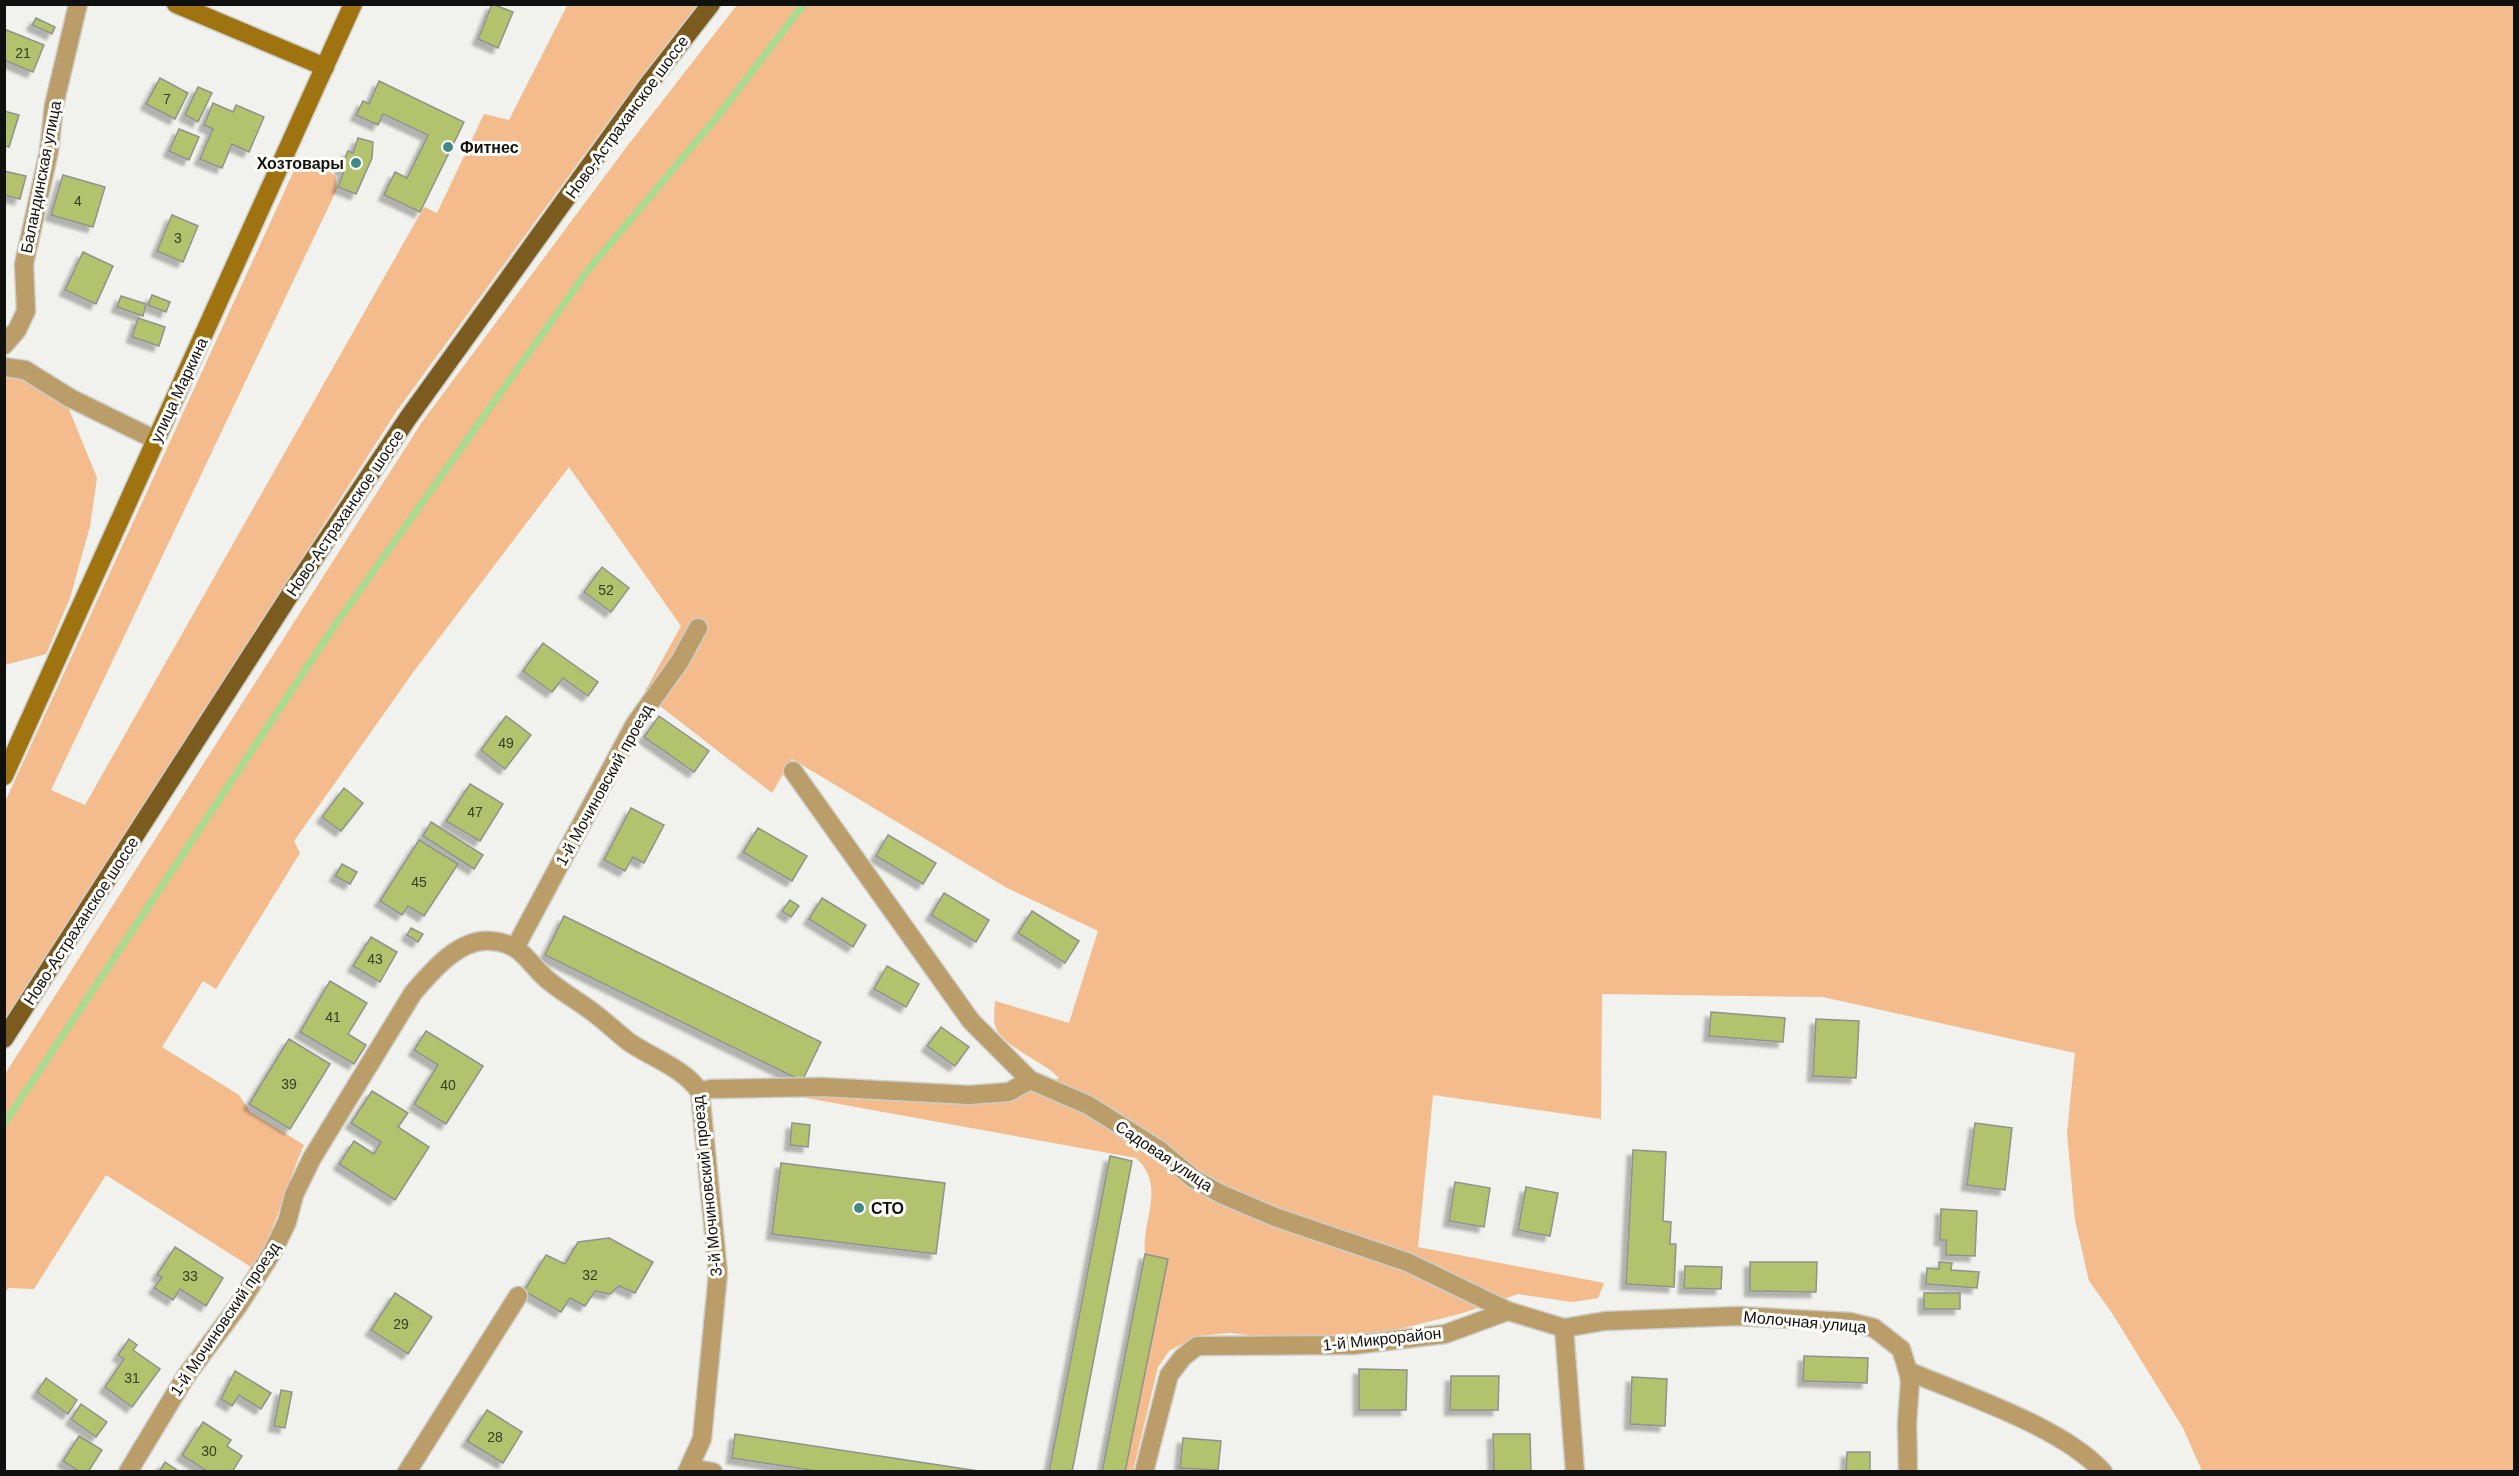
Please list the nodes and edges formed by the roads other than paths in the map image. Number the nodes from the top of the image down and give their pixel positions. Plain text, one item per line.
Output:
1 (78, 4) edge
2 (176, 4) edge
3 (353, 4) edge
4 (711, 4) edge
5 (324, 68) junction
6 (4, 345) edge
7 (4, 367) edge
8 (156, 440) junction
9 (698, 628) dead end
10 (793, 771) dead end
11 (4, 776) edge
12 (516, 946) junction
13 (4, 1039) edge
14 (1030, 1080) junction
15 (700, 1092) junction
16 (518, 1296) dead end
17 (1508, 1311) junction
18 (1564, 1328) junction
19 (1908, 1371) junction
20 (689, 1470) edge
21 (128, 1472) edge
22 (407, 1472) edge
23 (713, 1472) edge
24 (1144, 1472) edge
25 (1575, 1472) edge
26 (1908, 1472) edge
27 (2103, 1472) edge

1 - 6 street, Баландинская улица
2 - 5 street
3 - 5 street, улица Маркина
4 - 13 main road, Ново-Астраханское шоссе
5 - 8 street, улица Маркина
7 - 8 street
8 - 11 street, улица Маркина
9 - 12 street, 1-й Мочиновский проезд
10 - 14 street, Садовая улица
12 - 15 street, 3-й Мочиновский проезд
12 - 21 street, 1-й Мочиновский проезд
14 - 15 street
14 - 17 street, Садовая улица
15 - 20 street, 3-й Мочиновский проезд
16 - 22 street
17 - 18 street, Садовая улица
17 - 24 street, 1-й Микрорайон
18 - 19 street, Молочная улица
18 - 25 street
19 - 26 street
19 - 27 street
20 - 23 street

